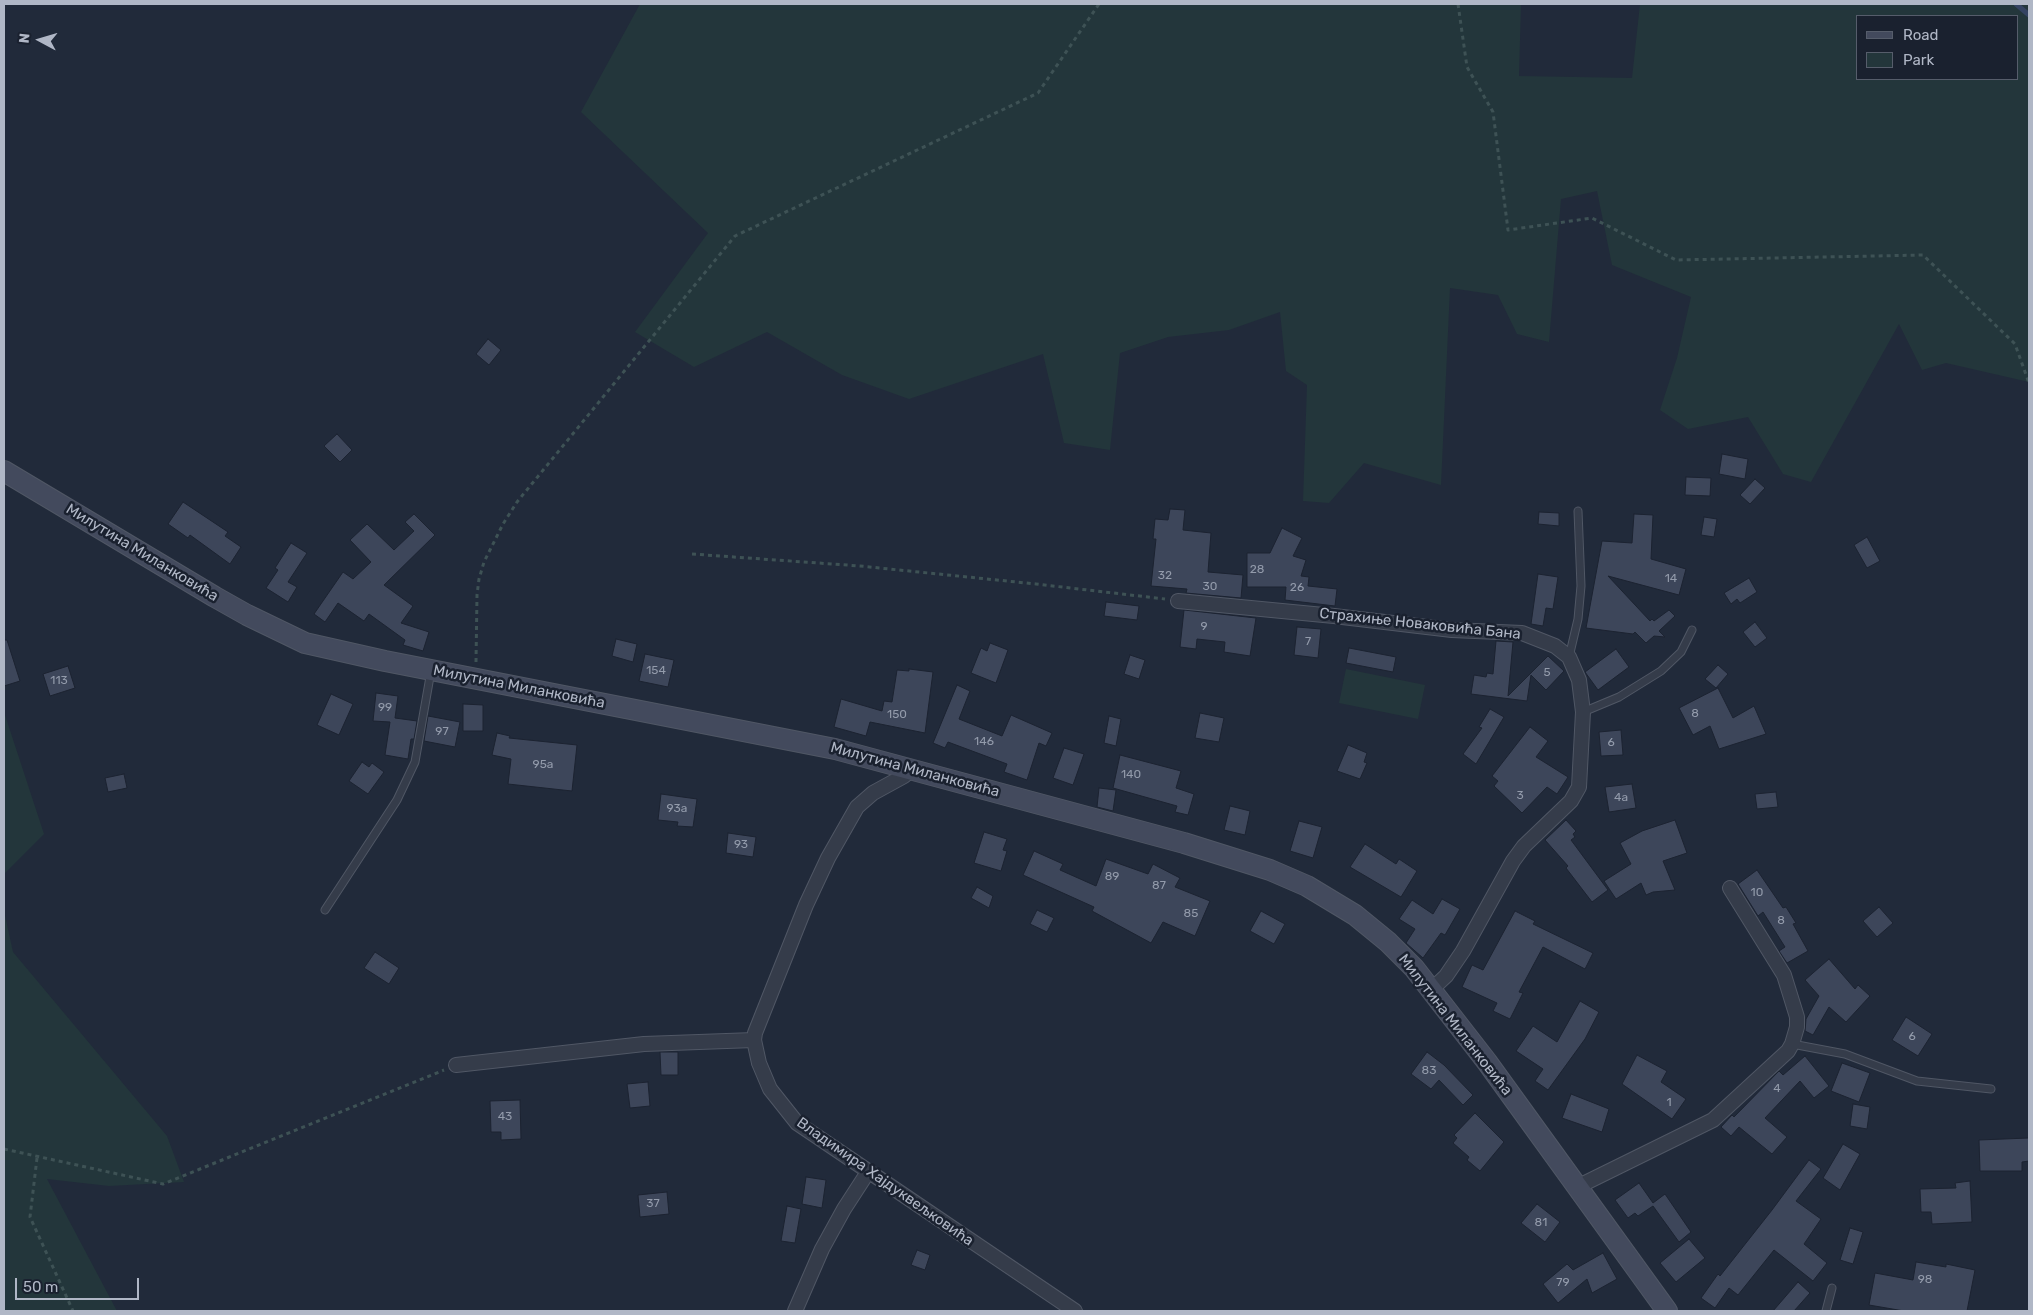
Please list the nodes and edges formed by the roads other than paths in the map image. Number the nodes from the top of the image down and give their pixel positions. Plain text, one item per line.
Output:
1 (4, 472) edge
2 (1578, 511) dead end
3 (1178, 601) road end
4 (1692, 630) dead end
5 (1569, 657) junction
6 (431, 670) junction
7 (1583, 712) junction
8 (912, 769) junction
9 (1730, 888) dead end
10 (325, 910) dead end
11 (1431, 990) junction
12 (754, 1040) junction
13 (1792, 1044) junction
14 (456, 1065) road end
15 (1991, 1089) dead end
16 (868, 1172) junction
17 (1577, 1188) junction
18 (1832, 1288) dead end
19 (795, 1311) edge
20 (1075, 1311) edge
21 (1666, 1311) edge
22 (1826, 1311) edge

1 - 6 main road, Милутина Миланковића
2 - 5 lane
3 - 5 street, Страхиње Новаковића Бана
4 - 7 lane
5 - 7 street
6 - 8 main road, Милутина Миланковића
6 - 10 lane
7 - 11 street
8 - 11 main road, Милутина Миланковића
8 - 12 street
9 - 13 street
11 - 17 main road, Милутина Миланковића
12 - 14 street
12 - 16 street, Владимира Хајдуквељковића
13 - 15 lane
13 - 17 street
16 - 19 street
16 - 20 street, Владимира Хајдуквељковића
17 - 21 main road, Милутина Миланковића
18 - 22 lane

